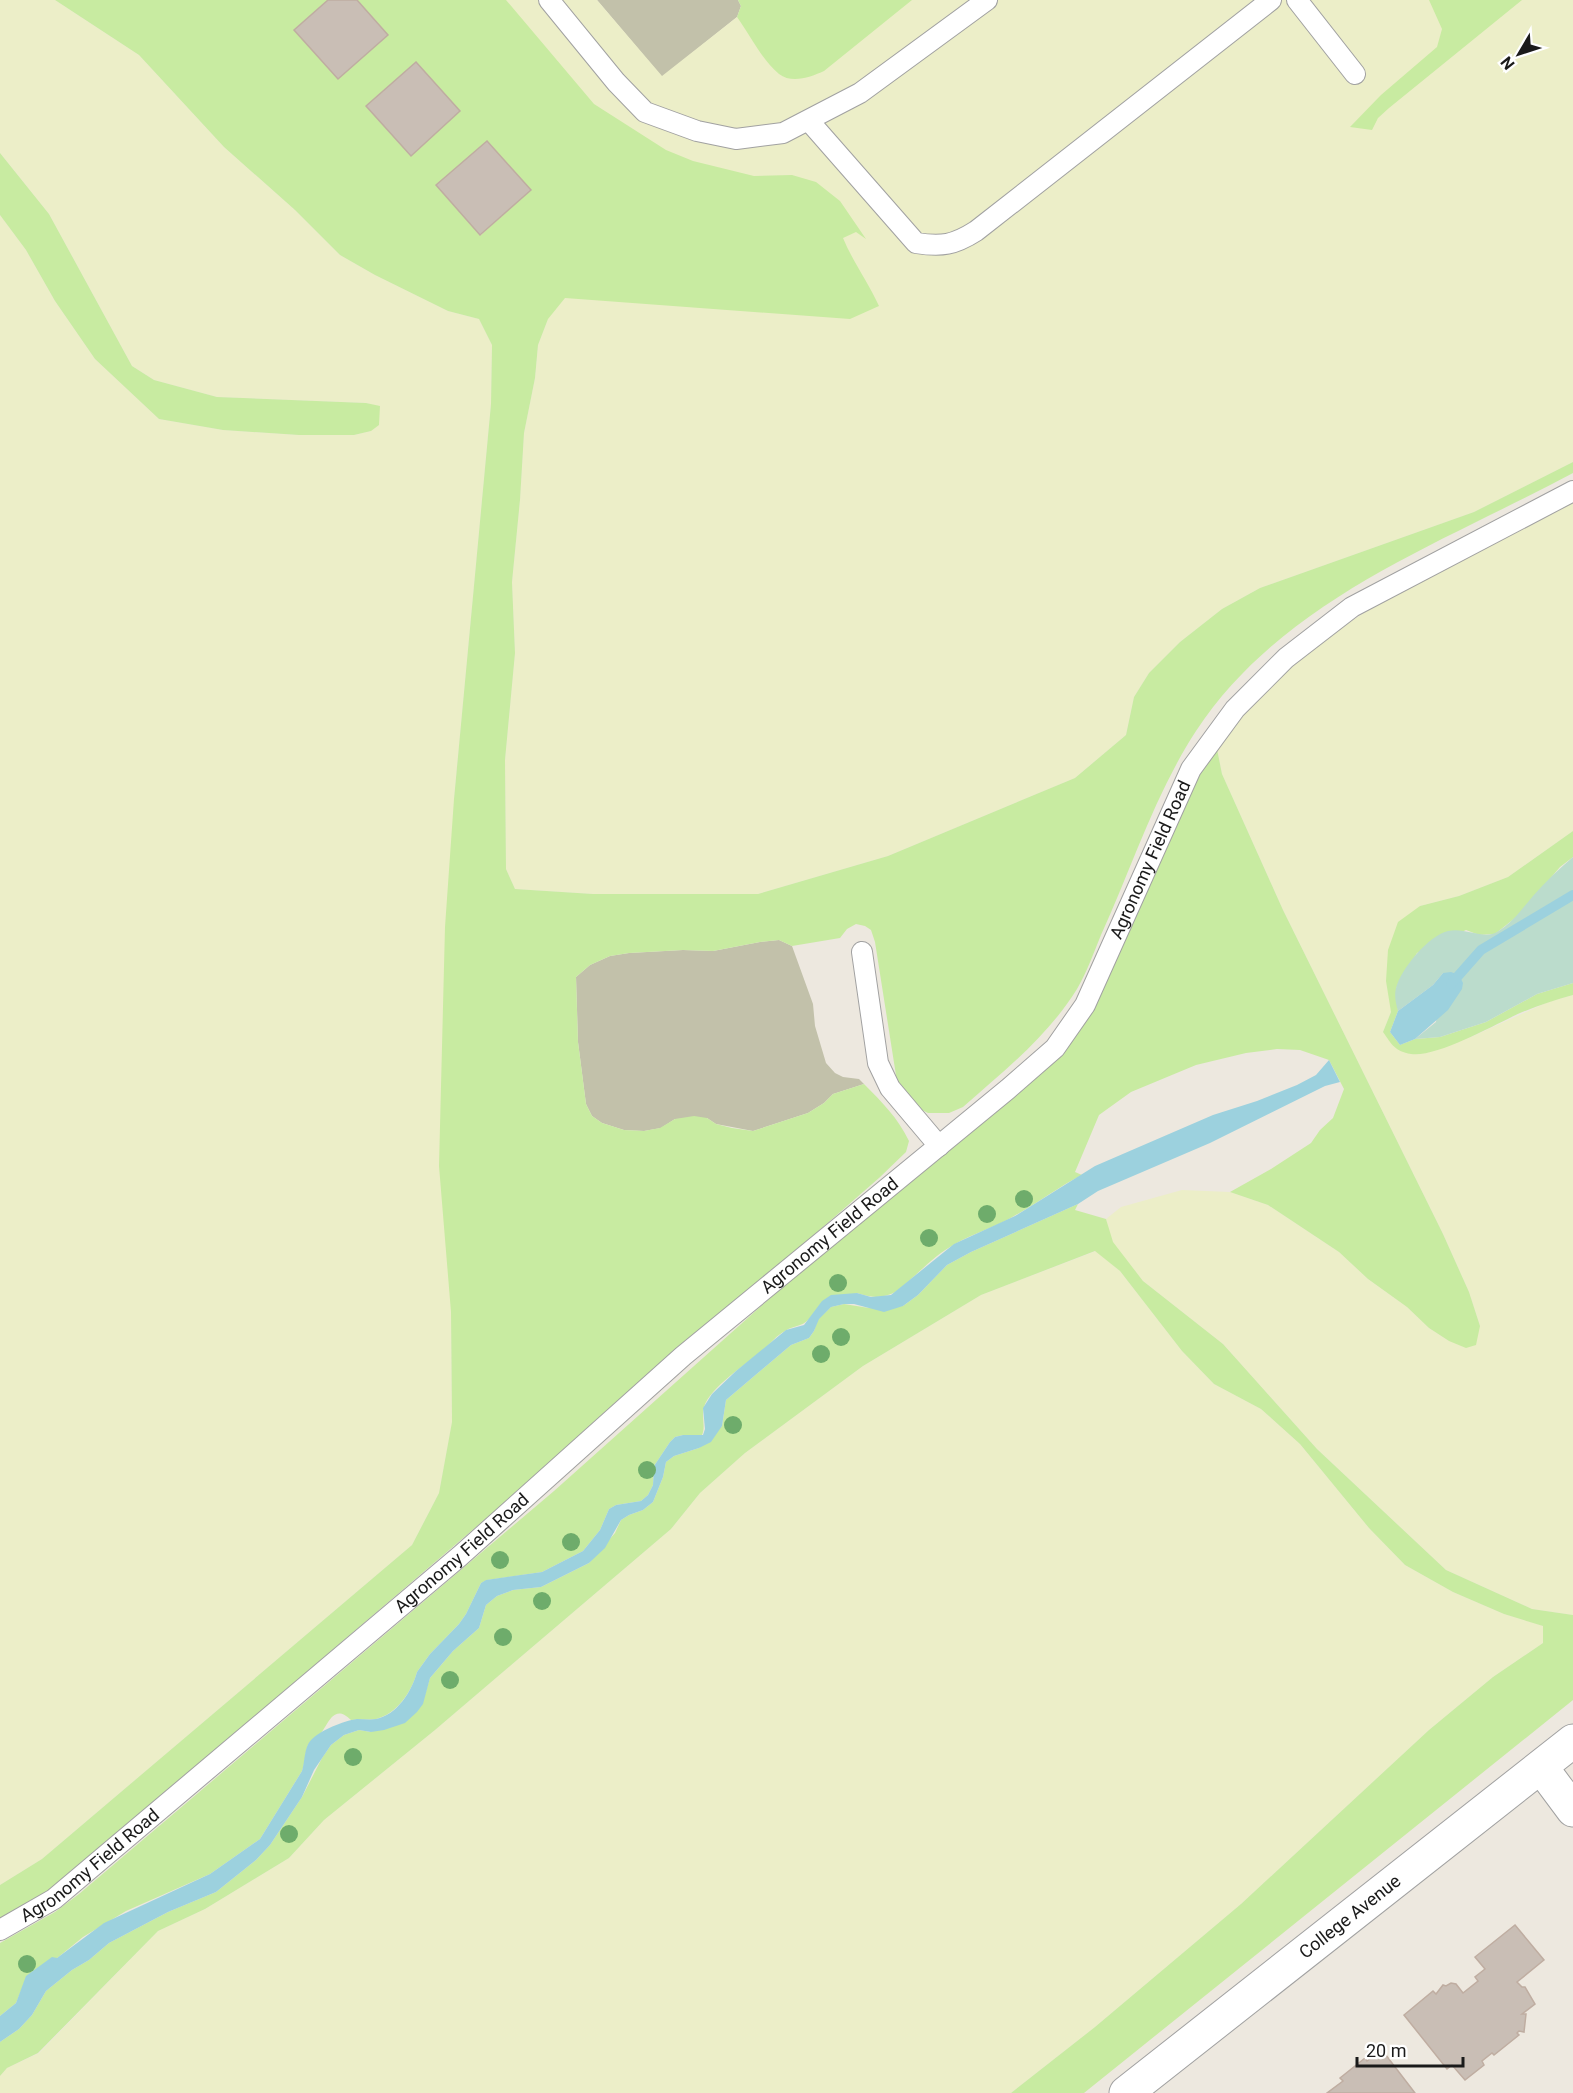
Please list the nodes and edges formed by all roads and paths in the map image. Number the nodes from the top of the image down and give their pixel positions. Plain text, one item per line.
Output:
1 (549, 0) edge
2 (987, 0) edge
3 (1271, 0) edge
4 (1297, 0) edge
5 (1355, 74) dead end
6 (809, 121) junction
7 (1573, 491) edge
8 (862, 952) dead end
9 (939, 1146) junction
10 (1573, 1741) edge
11 (1541, 1767) junction
12 (1573, 1810) edge
13 (0, 1930) edge
14 (1126, 2093) edge

1 - 6 lane
2 - 6 lane
3 - 6 lane
4 - 5 lane
7 - 9 lane, Agronomy Field Road
8 - 9 lane
9 - 13 lane, Agronomy Field Road
10 - 11 street, College Avenue
11 - 12 street
11 - 14 street, College Avenue

